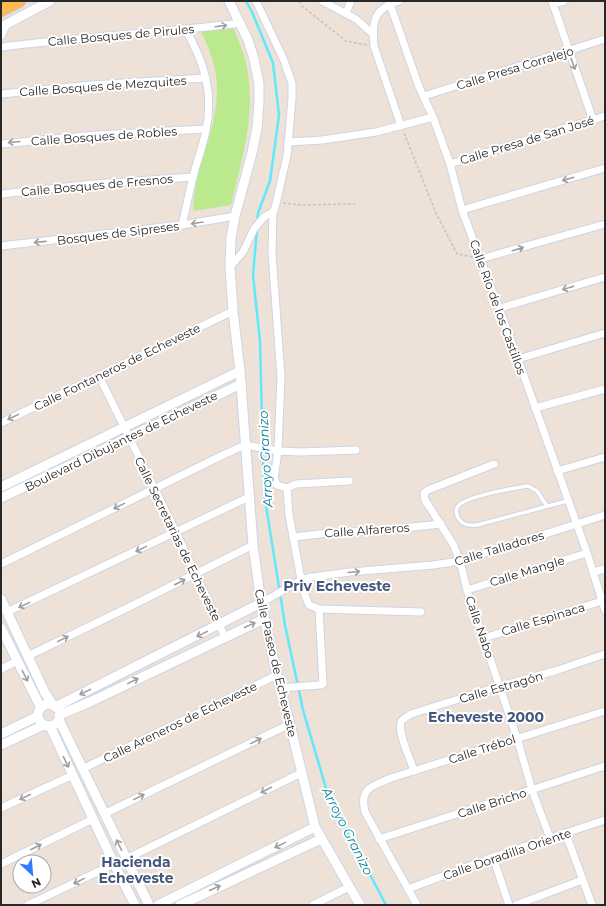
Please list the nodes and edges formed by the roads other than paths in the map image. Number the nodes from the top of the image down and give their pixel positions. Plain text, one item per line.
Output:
1 (19, 1) edge
2 (50, 1) edge
3 (229, 1) edge
4 (256, 1) edge
5 (322, 1) edge
6 (351, 1) edge
7 (399, 1) edge
8 (564, 1) edge
9 (390, 2) edge
10 (553, 3) edge
11 (1, 10) edge
12 (346, 13) junction
13 (241, 23) junction
14 (4, 25) edge
15 (186, 30) junction
16 (373, 34) junction
17 (1, 36) edge
18 (605, 39) edge
19 (1, 47) edge
20 (569, 51) junction
21 (206, 78) junction
22 (1, 94) edge
23 (424, 96) junction
24 (605, 116) edge
25 (433, 117) junction
26 (593, 120) junction
27 (401, 126) junction
28 (206, 129) junction
29 (288, 142) junction
30 (1, 144) edge
31 (450, 164) junction
32 (605, 168) edge
33 (193, 177) junction
34 (1, 194) edge
35 (462, 210) junction
36 (273, 212) junction
37 (236, 216) junction
38 (605, 224) edge
39 (182, 225) junction
40 (1, 246) edge
41 (480, 259) junction
42 (230, 267) junction
43 (605, 277) edge
44 (500, 308) junction
45 (233, 311) junction
46 (605, 333) edge
47 (518, 359) junction
48 (240, 371) junction
49 (99, 376) junction
50 (241, 384) junction
51 (605, 389) edge
52 (535, 408) junction
53 (1, 423) edge
54 (125, 427) junction
55 (130, 437) junction
56 (246, 445) junction
57 (275, 450) junction
58 (356, 450) dead end
59 (605, 457) edge
60 (494, 464) dead end
61 (557, 471) junction
62 (349, 481) dead end
63 (1, 487) edge
64 (287, 488) junction
65 (154, 489) junction
66 (249, 497) junction
67 (1, 498) edge
68 (568, 501) junction
69 (547, 506) junction
70 (605, 515) edge
71 (441, 524) junction
72 (576, 524) junction
73 (176, 532) junction
74 (293, 536) junction
75 (253, 545) junction
76 (587, 553) junction
77 (460, 561) junction
78 (1, 564) edge
79 (605, 568) edge
80 (593, 572) junction
81 (196, 574) junction
82 (299, 582) junction
83 (467, 590) junction
84 (1, 599) edge
85 (602, 602) junction
86 (261, 604) junction
87 (319, 609) junction
88 (605, 610) edge
89 (7, 612) junction
90 (421, 612) dead end
91 (264, 619) junction
92 (220, 625) junction
93 (1, 628) edge
94 (225, 637) junction
95 (484, 638) junction
96 (605, 654) edge
97 (28, 656) junction
98 (17, 662) junction
99 (1, 669) edge
100 (277, 675) junction
101 (500, 686) junction
102 (280, 688) junction
103 (605, 711) edge
104 (39, 712) junction
105 (56, 712) junction
106 (290, 724) junction
107 (47, 725) junction
108 (1, 734) edge
109 (517, 738) junction
110 (1, 745) edge
111 (605, 766) edge
112 (82, 769) junction
113 (414, 771) junction
114 (301, 773) junction
115 (73, 775) junction
116 (532, 790) junction
117 (1, 808) edge
118 (104, 814) junction
119 (93, 819) junction
120 (605, 820) edge
121 (315, 827) junction
122 (566, 834) junction
123 (550, 838) junction
124 (321, 839) junction
125 (380, 839) junction
126 (493, 857) junction
127 (126, 859) junction
128 (1, 864) edge
129 (114, 864) junction
130 (582, 880) junction
131 (349, 887) junction
132 (408, 889) junction
133 (28, 905) edge
134 (135, 905) edge
135 (150, 905) edge
136 (158, 905) edge
137 (180, 905) edge
138 (313, 905) edge
139 (360, 905) edge
140 (417, 905) edge
141 (509, 905) edge
142 (516, 905) edge
143 (592, 905) edge

1 - 11 main road
2 - 14 street
3 - 13 street, Calle Paseo de Echeveste
4 - 29 street
5 - 12 street
6 - 12 street
7 - 9 street
8 - 10 street
9 - 16 street
9 - 23 street, Calle Río de los Castillos
10 - 20 street
12 - 16 street
15 -> 13 street, Calle Bosques de Pirules
13 - 37 street, Calle Paseo de Echeveste
14 - 17 street
15 - 19 street, Calle Bosques de Pirules
15 - 21 street
16 - 27 street
18 - 20 street, Calle Presa Corralejo
20 - 23 street, Calle Presa Corralejo
20 -> 26 street
21 - 22 street, Calle Bosques de Mezquites
21 - 28 street
23 - 25 street, Calle Río de los Castillos
24 - 26 street, Calle Presa de San José
25 - 27 street
25 - 31 street, Calle Río de los Castillos
26 - 31 street, Calle Presa de San José
27 - 29 street
28 -> 30 street, Calle Bosques de Robles
28 - 33 street
29 - 36 street
31 - 35 street, Calle Río de los Castillos
32 -> 35 street
33 - 34 street, Calle Bosques de Fresnos
33 - 39 street
35 - 41 street, Calle Río de los Castillos
36 - 42 street
36 - 57 street
37 -> 39 street, Bosques de Sipreses
37 - 42 street, Calle Paseo de Echeveste
41 -> 38 street
39 -> 40 street, Bosques de Sipreses
41 - 44 street, Calle Río de los Castillos
42 - 45 street, Calle Paseo de Echeveste
43 -> 44 street
44 - 47 street, Calle Río de los Castillos
45 - 48 street, Calle Paseo de Echeveste
45 - 49 street, Calle Fontaneros de Echeveste
46 - 47 street
47 - 52 street, Calle Río de los Castillos
48 - 50 street, Calle Paseo de Echeveste
48 - 54 street, Boulevard Dibujantes de Echeveste
49 -> 53 street, Calle Fontaneros de Echeveste
49 - 54 street, Calle Secretarias de Echeveste
50 - 55 street, Boulevard Dibujantes de Echeveste
50 - 56 street, Calle Paseo de Echeveste
51 - 52 street
52 - 61 street, Calle Río de los Castillos
54 - 55 street, Calle Secretarias de Echeveste
54 - 63 street, Boulevard Dibujantes de Echeveste
55 - 65 street, Calle Secretarias de Echeveste
55 - 67 street, Boulevard Dibujantes de Echeveste
56 - 57 street
56 - 65 street
56 - 66 street, Calle Paseo de Echeveste
57 - 58 street
57 - 64 street
59 - 61 street
60 - 71 street, Calle Nabo
61 - 68 street, Calle Río de los Castillos
62 - 64 street
64 - 74 street
65 - 73 street, Calle Secretarias de Echeveste
65 -> 78 street
66 - 73 street
66 - 75 street, Calle Paseo de Echeveste
68 - 69 lane
68 - 72 street, Calle Río de los Castillos
69 - 69 lane
70 - 72 street, Calle Talladores
71 - 74 street, Calle Alfareros
71 - 77 street, Calle Nabo
72 - 76 street, Calle Río de los Castillos
72 - 77 street, Calle Talladores
73 - 81 street, Calle Secretarias de Echeveste
73 -> 89 street
74 - 82 street
75 - 81 street
75 - 86 street, Calle Paseo de Echeveste
76 - 80 street, Calle Río de los Castillos
76 - 83 street, Calle Mangle
82 -> 77 street, Calle Talladores
77 - 83 street, Calle Nabo
79 - 80 street
80 - 85 street, Calle Río de los Castillos
81 - 92 street, Calle Secretarias de Echeveste
97 -> 81 street
82 - 86 street, Calle Talladores
82 - 87 street
83 - 95 street, Calle Nabo
84 - 89 street
85 - 88 street, Calle Río de los Castillos
85 - 95 street, Calle Espinaca
86 - 91 street, Calle Paseo de Echeveste
86 - 92 street
87 - 90 street
87 - 102 street
89 - 97 street
94 -> 91 street
91 - 100 street, Calle Paseo de Echeveste
92 - 94 street, Calle Secretarias de Echeveste
92 -> 105 street
93 - 98 street
105 -> 94 street
95 - 101 street, Calle Nabo
96 - 101 street, Calle Estragón
97 - 105 street
98 - 99 street
98 -> 104 street
100 - 102 street, Calle Paseo de Echeveste
100 - 112 street, Calle Areneros de Echeveste
101 - 109 street, Calle Nabo
101 - 113 street, Calle Estragón
102 - 106 street, Calle Paseo de Echeveste
103 - 109 street, Calle Trébol
104 - 105 street
104 - 107 street
104 - 108 street
105 - 107 street
105 - 112 street
106 - 114 street, Calle Paseo de Echeveste
118 -> 106 street
107 - 110 street
107 -> 115 street
109 - 113 street, Calle Trébol
109 - 116 street, Calle Nabo
111 - 116 street, Calle Bricho
112 - 118 street
113 - 125 street, Calle Trébol
114 - 121 street, Calle Paseo de Echeveste
114 -> 127 street
115 -> 117 street
115 - 119 street
116 - 123 street, Calle Nabo
116 - 125 street, Calle Bricho
127 -> 118 street
128 -> 119 street
119 - 129 street
120 - 122 street, Calle Doradilla Oriente
121 - 124 street, Calle Paseo de Echeveste
121 -> 136 street
122 - 123 street, Calle Doradilla Oriente
122 - 130 street
123 - 126 street, Calle Doradilla Oriente
124 - 131 street, Calle Paseo de Echeveste
137 -> 124 street
125 - 132 street
126 - 132 street, Calle Doradilla Oriente
126 - 141 street
127 - 135 street
129 -> 133 street
129 - 134 street
130 - 142 street
130 - 143 street
131 - 138 street
131 - 139 street, Calle Paseo de Echeveste
132 - 140 street

